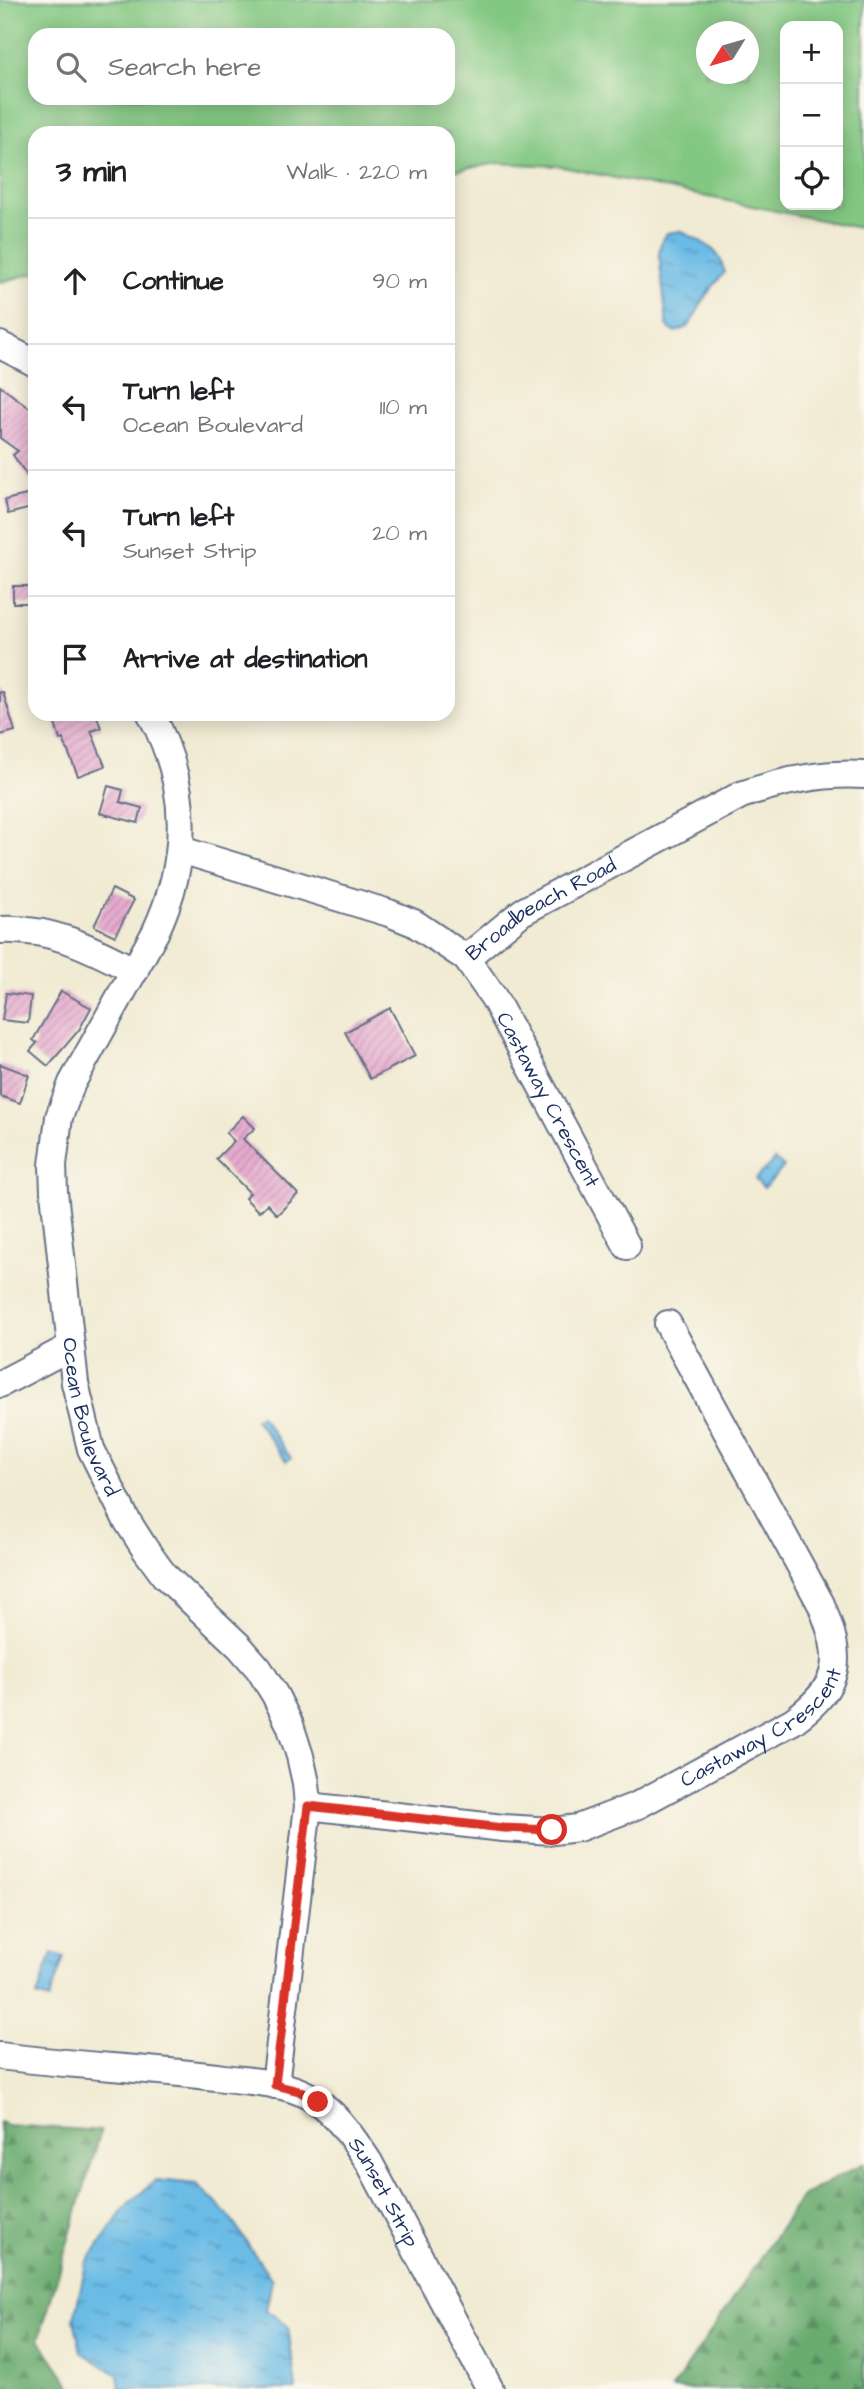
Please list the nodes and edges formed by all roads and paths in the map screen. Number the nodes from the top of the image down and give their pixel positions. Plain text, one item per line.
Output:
1 (0, 345) edge
2 (28, 359) edge
3 (155, 721) edge
4 (864, 775) edge
5 (181, 849) junction
6 (0, 930) edge
7 (466, 958) junction
8 (135, 971) junction
9 (627, 1246) dead end
10 (668, 1324) dead end
11 (70, 1347) junction
12 (0, 1384) edge
13 (308, 1806) junction
14 (0, 2056) edge
15 (275, 2085) junction
16 (490, 2389) edge

1 - 2 street
3 - 5 street, Ocean Boulevard
4 - 7 street, Broadbeach Road
5 - 7 street, Broadbeach Road
5 - 8 street, Ocean Boulevard
6 - 8 street
7 - 9 street, Castaway Crescent
8 - 11 street, Ocean Boulevard
10 - 13 street, Castaway Crescent
11 - 12 street
11 - 13 street, Ocean Boulevard
13 - 15 street, Ocean Boulevard
14 - 15 street, Sunset Strip
15 - 16 street, Sunset Strip

